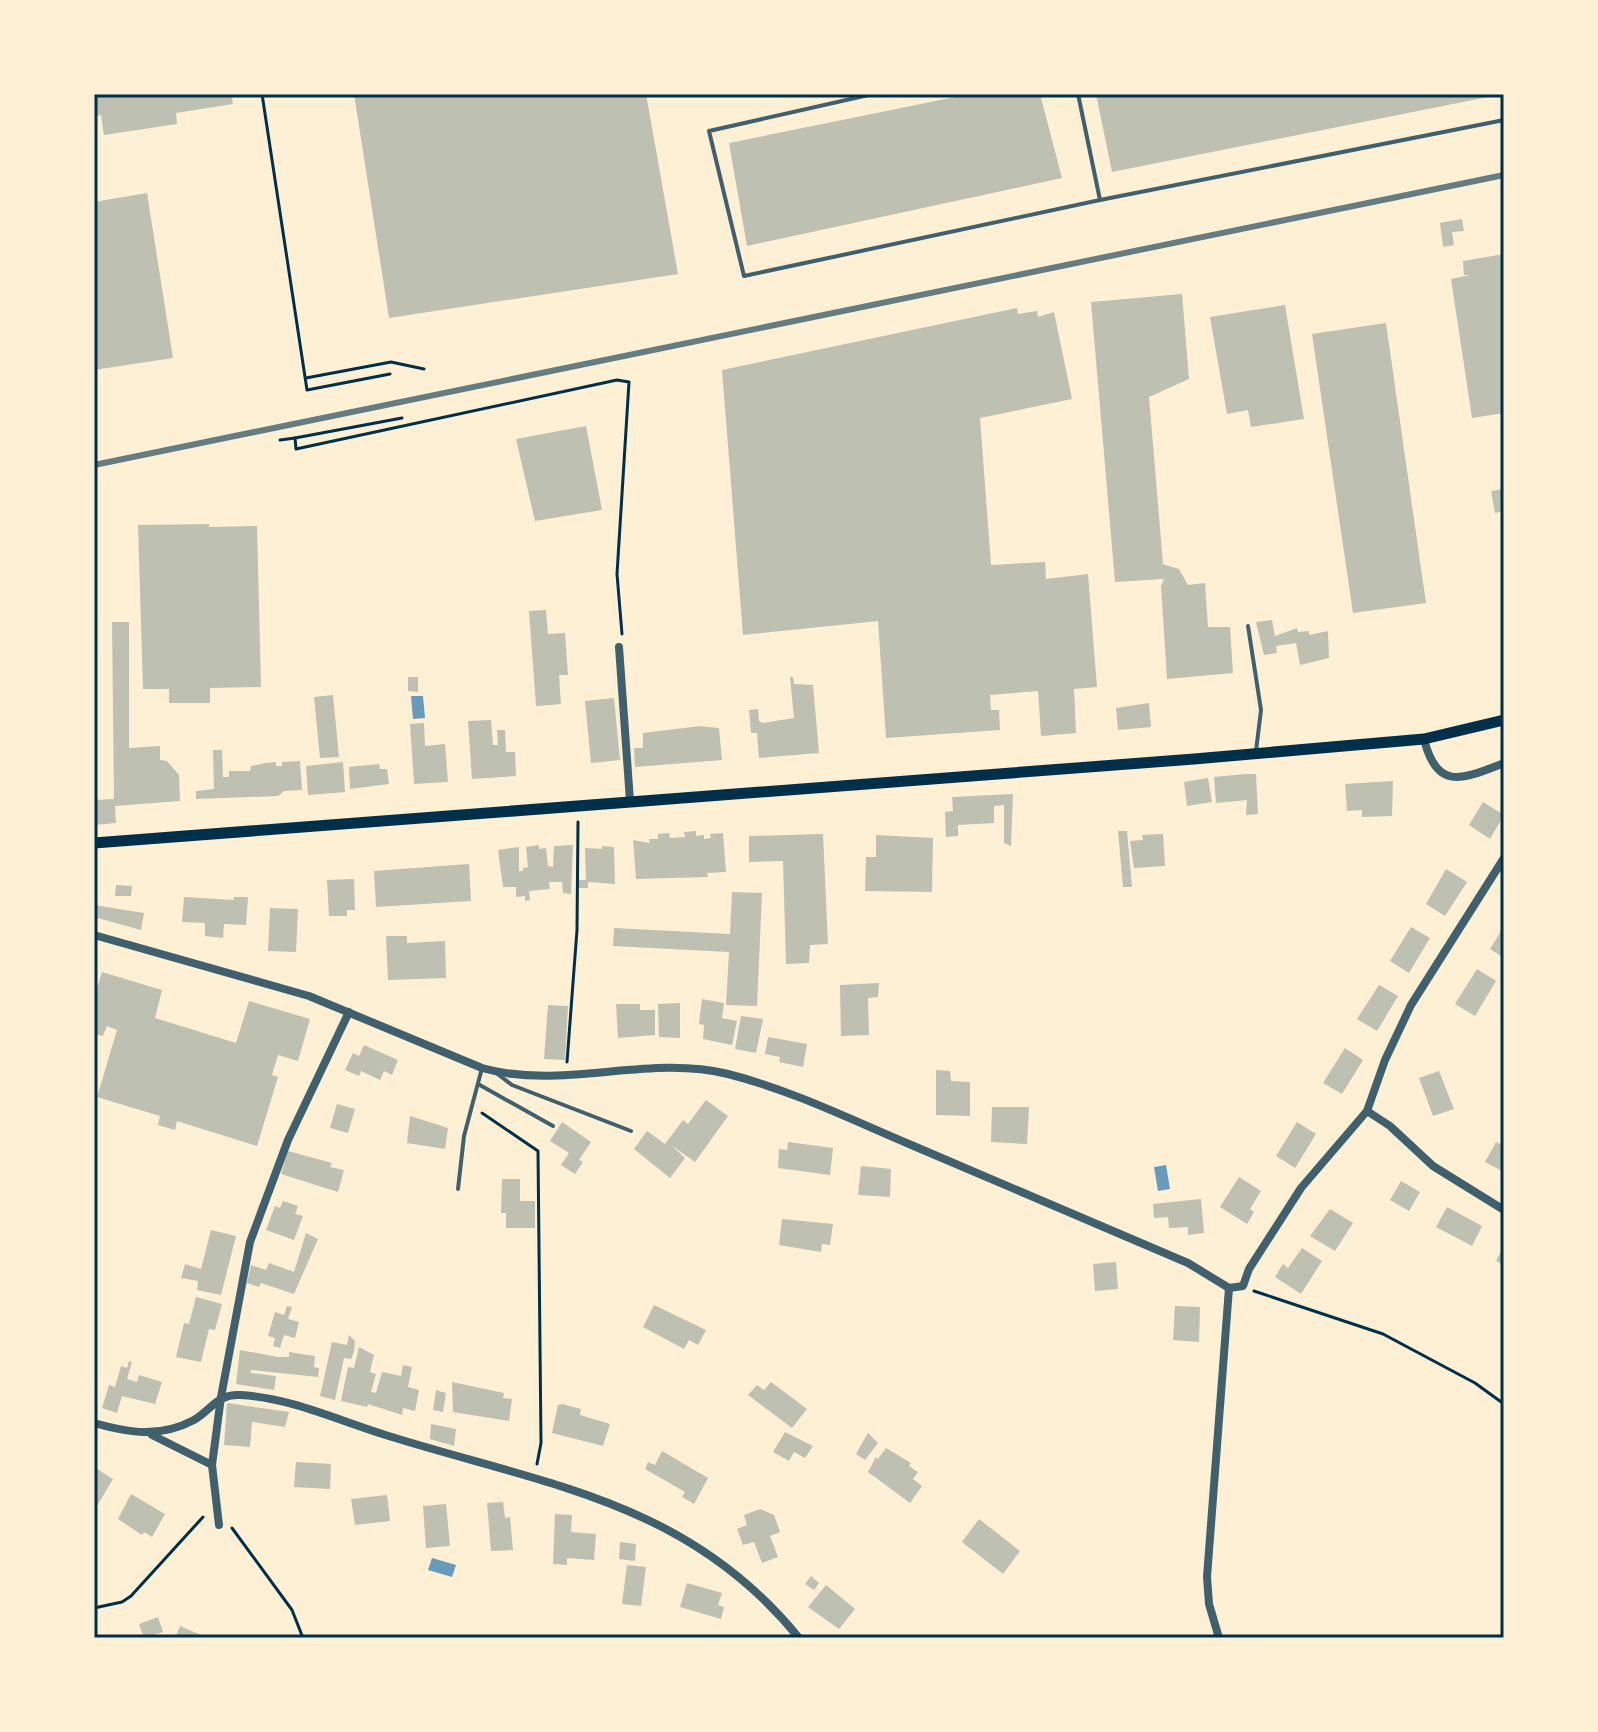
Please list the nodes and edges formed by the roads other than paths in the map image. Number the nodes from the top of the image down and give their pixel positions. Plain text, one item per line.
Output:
1 (873, 94) edge
2 (1078, 94) edge
3 (1504, 120) edge
4 (1100, 200) junction
5 (1248, 626) dead end
6 (619, 647) road end
7 (1504, 720) edge
8 (1424, 739) junction
9 (1256, 754) junction
10 (1504, 763) edge
11 (630, 801) junction
12 (94, 843) edge
13 (1504, 858) edge
14 (94, 935) edge
15 (349, 1012) junction
16 (482, 1068) junction
17 (494, 1072) junction
18 (478, 1084) junction
19 (1367, 1111) junction
20 (553, 1126) dead end
21 (631, 1131) dead end
22 (458, 1189) dead end
23 (1504, 1210) edge
24 (1229, 1288) junction
25 (221, 1397) junction
26 (94, 1423) edge
27 (151, 1435) junction
28 (212, 1465) junction
29 (219, 1525) dead end
30 (799, 1638) edge
31 (1219, 1638) edge

1 - 4 lane
2 - 4 lane
3 - 4 lane
5 - 9 lane
6 - 11 street
7 - 8 main road
8 - 9 main road
8 - 10 street
9 - 11 main road
11 - 12 main road
13 - 19 street
14 - 15 street
15 - 16 street
15 - 25 street
16 - 17 street
16 - 18 lane
17 - 21 lane
17 - 24 street
18 - 20 lane
18 - 22 lane
19 - 23 street
19 - 24 street
24 - 31 street
25 - 27 street
25 - 28 street
25 - 30 street
26 - 27 street
27 - 28 street
28 - 29 street

